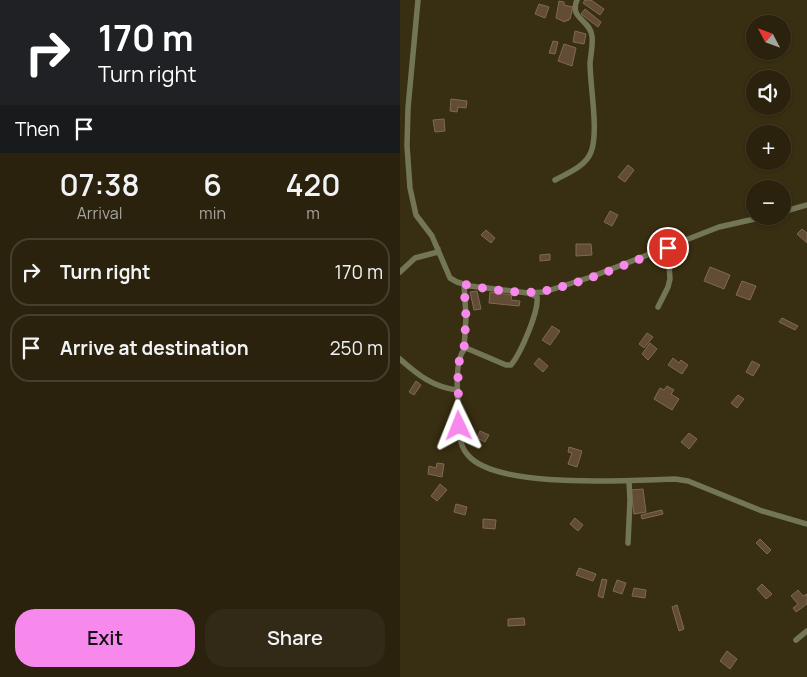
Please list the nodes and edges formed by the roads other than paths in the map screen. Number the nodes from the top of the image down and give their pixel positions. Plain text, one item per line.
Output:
1 (418, 0) edge
2 (577, 0) edge
3 (555, 180) dead end
4 (807, 205) edge
5 (791, 209) edge
6 (746, 221) edge
7 (668, 248) junction
8 (438, 249) junction
9 (400, 272) edge
10 (464, 284) junction
11 (528, 293) junction
12 (658, 307) dead end
13 (464, 349) junction
14 (400, 359) edge
15 (457, 390) junction
16 (629, 481) junction
17 (807, 524) edge
18 (628, 543) dead end
19 (807, 631) edge
20 (796, 640) dead end

1 - 8 street
2 - 3 street
4 - 5 street
6 - 7 street
7 - 11 street
7 - 12 street
8 - 9 street
8 - 10 street
10 - 11 street
10 - 13 street
11 - 13 street
13 - 15 street
14 - 15 street
15 - 16 street
16 - 17 street
16 - 18 street
19 - 20 street

